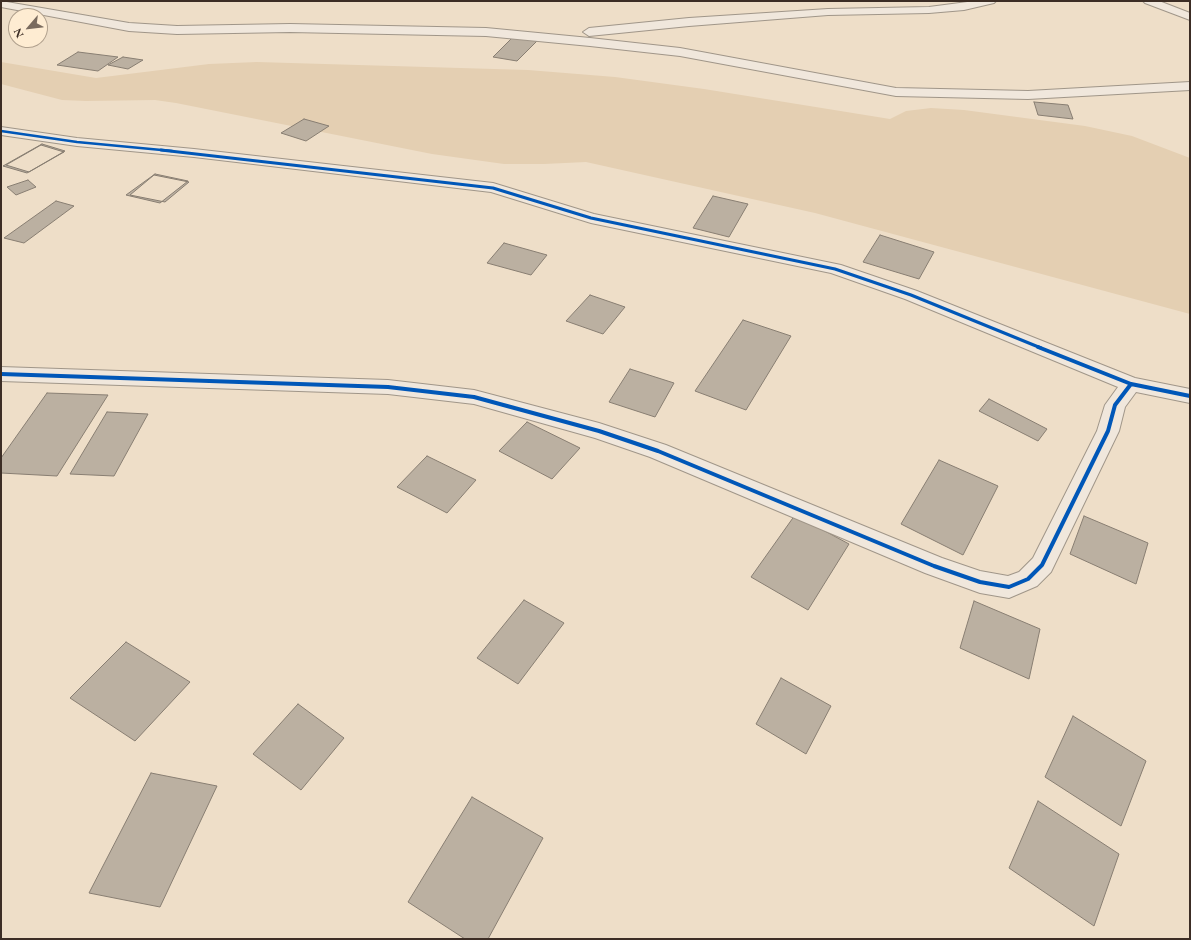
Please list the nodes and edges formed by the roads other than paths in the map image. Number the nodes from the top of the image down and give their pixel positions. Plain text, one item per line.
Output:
1 (38, 1) edge
2 (990, 1) edge
3 (1149, 1) edge
4 (4, 8) edge
5 (1190, 17) edge
6 (540, 37) junction
7 (1190, 86) edge
8 (1, 131) edge
9 (1, 374) edge
10 (1131, 384) junction
11 (1190, 396) edge

1 - 4 street
2 - 6 street
3 - 5 street
4 - 6 street
6 - 7 street
8 - 10 street
9 - 10 street
10 - 11 street

